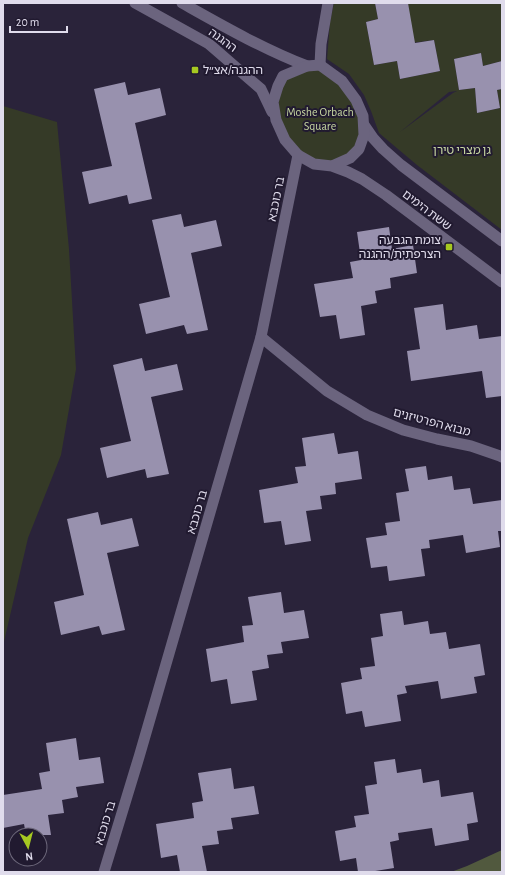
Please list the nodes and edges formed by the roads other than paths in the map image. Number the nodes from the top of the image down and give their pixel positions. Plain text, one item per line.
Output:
1 (135, 3) edge
2 (182, 3) edge
3 (328, 3) edge
4 (307, 66) junction
5 (320, 66) junction
6 (276, 120) junction
7 (364, 125) junction
8 (298, 155) junction
9 (332, 166) junction
10 (502, 241) edge
11 (502, 282) edge
12 (261, 337) junction
13 (502, 457) edge
14 (104, 872) edge

1 - 6 street, ההגנה
2 - 4 street, ההגנה
3 - 5 street
4 - 5 street
4 - 6 street
5 - 7 street
6 - 8 street
7 - 9 street
7 - 10 street, ששת הימים
8 - 9 street
8 - 12 street, בר כוכבא
9 - 11 street, ששת הימים
12 - 13 street, מבוא הפרטיזנים
12 - 14 street, בר כוכבא

